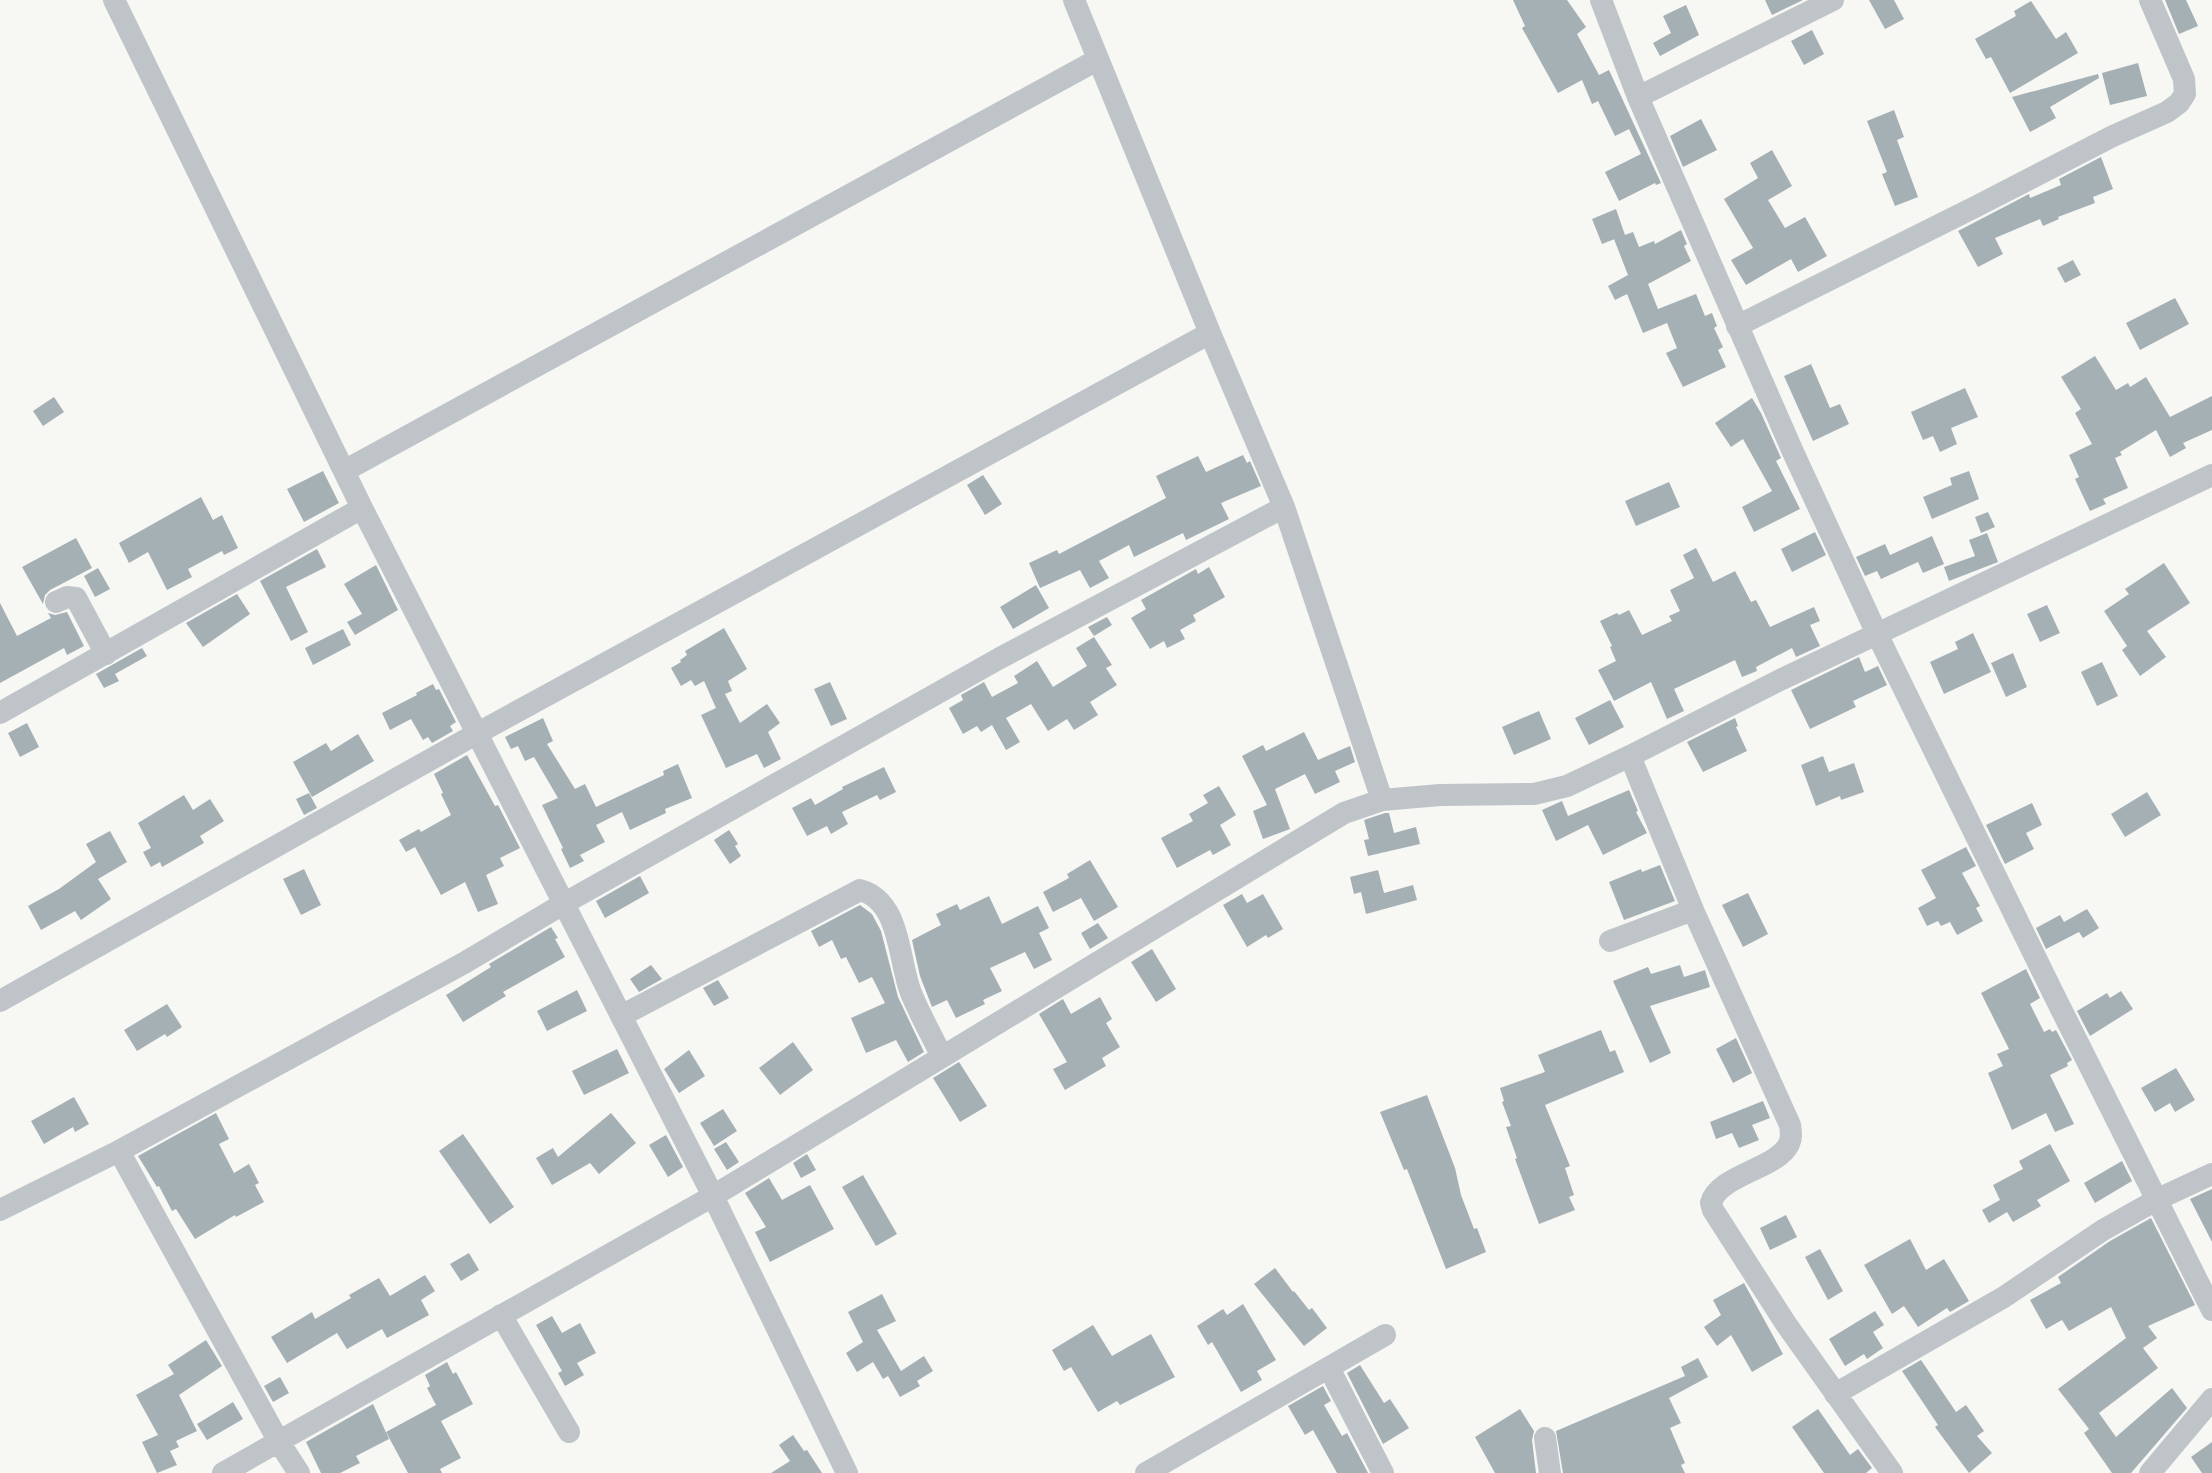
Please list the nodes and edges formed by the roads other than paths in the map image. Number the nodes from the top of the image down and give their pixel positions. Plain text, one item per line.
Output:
1 (114, 0) edge
2 (1074, 0) edge
3 (1601, 0) edge
4 (1833, 0) edge
5 (2150, 0) edge
6 (1097, 60) junction
7 (1638, 97) junction
8 (1737, 326) junction
9 (1210, 333) junction
10 (344, 471) junction
11 (2212, 475) edge
12 (1284, 507) junction
13 (362, 508) junction
14 (56, 602) dead end
15 (1877, 634) junction
16 (106, 654) junction
17 (0, 713) edge
18 (476, 734) junction
19 (1630, 756) junction
20 (1382, 800) junction
21 (563, 904) junction
22 (1693, 910) junction
23 (1611, 941) dead end
24 (0, 1002) edge
25 (621, 1016) junction
26 (942, 1056) junction
27 (119, 1151) junction
28 (2212, 1174) edge
29 (713, 1196) junction
30 (2158, 1199) junction
31 (0, 1210) edge
32 (2212, 1310) edge
33 (501, 1315) junction
34 (1385, 1335) dead end
35 (1329, 1368) junction
36 (1835, 1394) junction
37 (2212, 1399) edge
38 (569, 1432) dead end
39 (1545, 1438) dead end
40 (279, 1442) junction
41 (223, 1473) edge
42 (299, 1473) edge
43 (846, 1473) edge
44 (1146, 1473) edge
45 (1383, 1473) edge
46 (1550, 1473) edge
47 (1892, 1473) edge
48 (2150, 1473) edge

1 - 10 street
2 - 6 street
3 - 7 street
4 - 7 street
5 - 8 street
6 - 9 street
6 - 10 street
7 - 8 street
8 - 15 street
9 - 12 street
9 - 18 street
10 - 13 street
11 - 15 street
12 - 20 street
12 - 21 street
13 - 16 street
13 - 18 street
14 - 16 street
15 - 19 street
15 - 30 street
16 - 17 street
18 - 21 street
18 - 24 street
19 - 20 street
19 - 22 street
20 - 26 street
21 - 25 street
21 - 27 street
22 - 23 street
22 - 36 street
25 - 26 street
25 - 29 street
26 - 29 street
27 - 31 street
27 - 40 street
28 - 30 street
29 - 33 street
29 - 43 street
30 - 32 street
30 - 36 street
33 - 38 street
33 - 40 street
34 - 35 street
35 - 44 street
35 - 45 street
36 - 47 street
37 - 48 street
39 - 46 street
40 - 41 street
40 - 42 street

